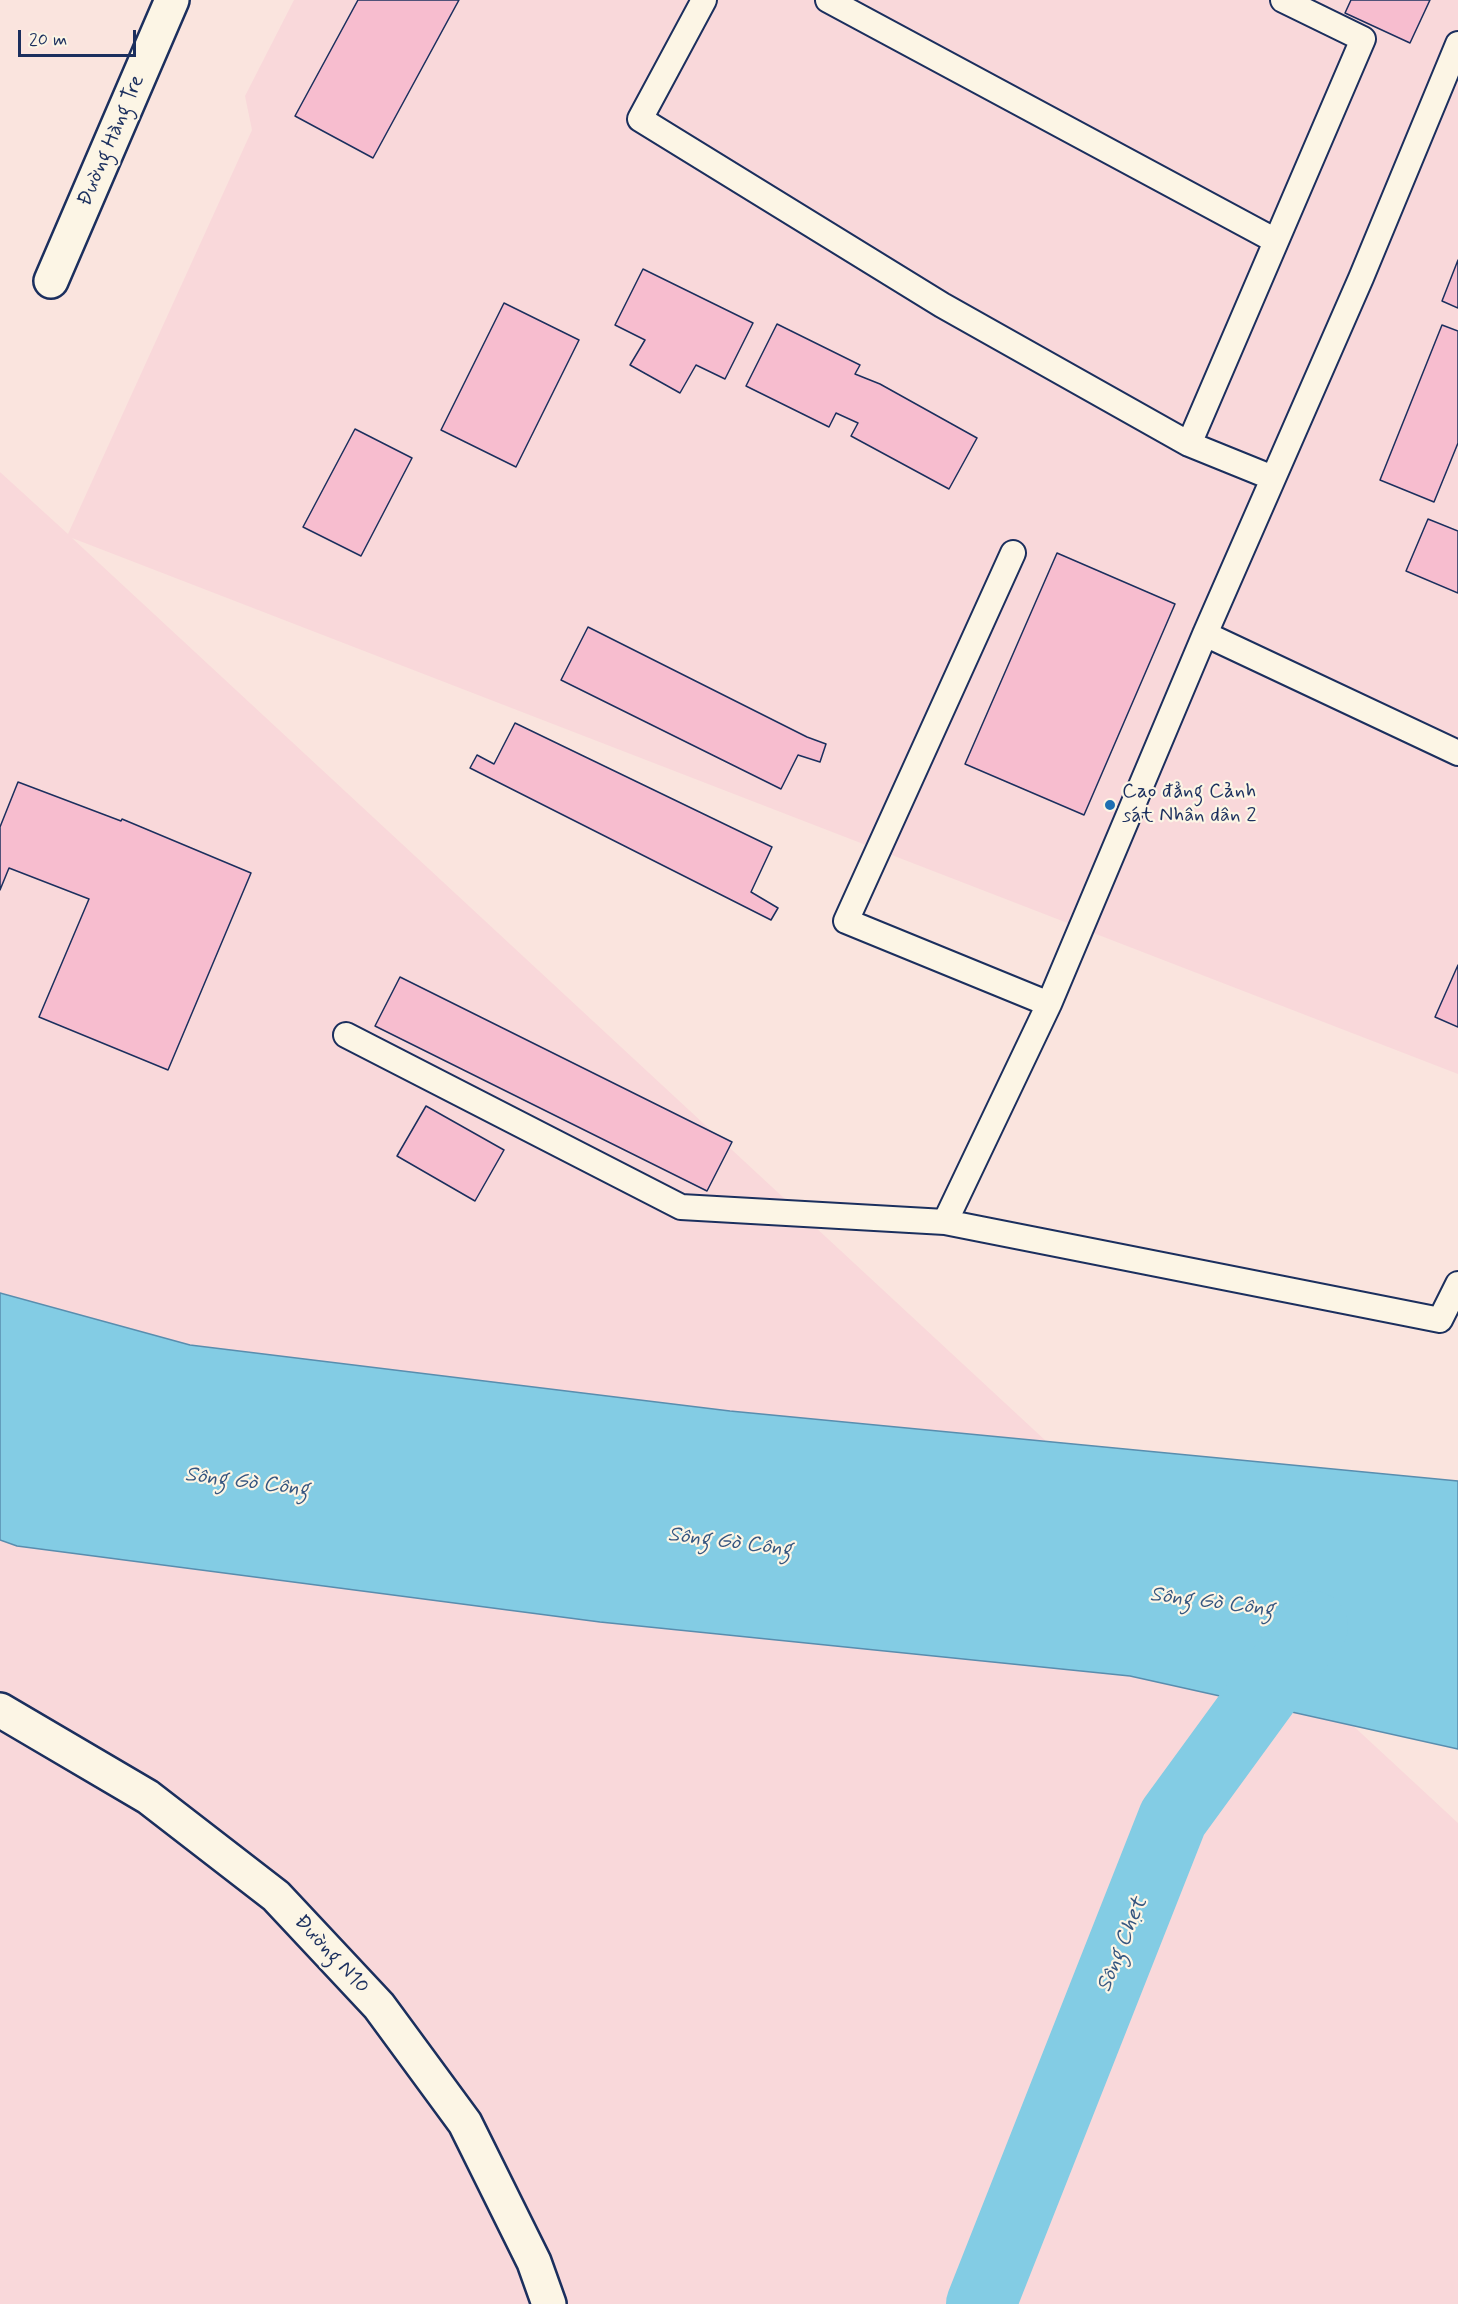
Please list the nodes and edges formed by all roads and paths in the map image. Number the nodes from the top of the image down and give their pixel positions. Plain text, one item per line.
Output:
1 (172, 0) edge
2 (704, 0) edge
3 (828, 0) edge
4 (1283, 0) edge
5 (1458, 44) edge
6 (1276, 241) junction
7 (51, 281) dead end
8 (1189, 444) junction
9 (1273, 478) junction
10 (1013, 553) dead end
11 (1204, 634) junction
12 (1458, 753) edge
13 (1049, 1004) junction
14 (346, 1035) dead end
15 (945, 1222) junction
16 (1458, 1284) edge
17 (0, 1710) edge
18 (549, 2304) edge

1 - 7 street, Đường Hàng Tre
2 - 8 lane
3 - 6 lane
4 - 6 lane
5 - 9 lane
6 - 8 lane
8 - 9 lane
9 - 11 lane
10 - 13 lane
11 - 12 lane
11 - 13 lane
13 - 15 lane
14 - 15 lane
15 - 16 lane
17 - 18 street, Đường N10

